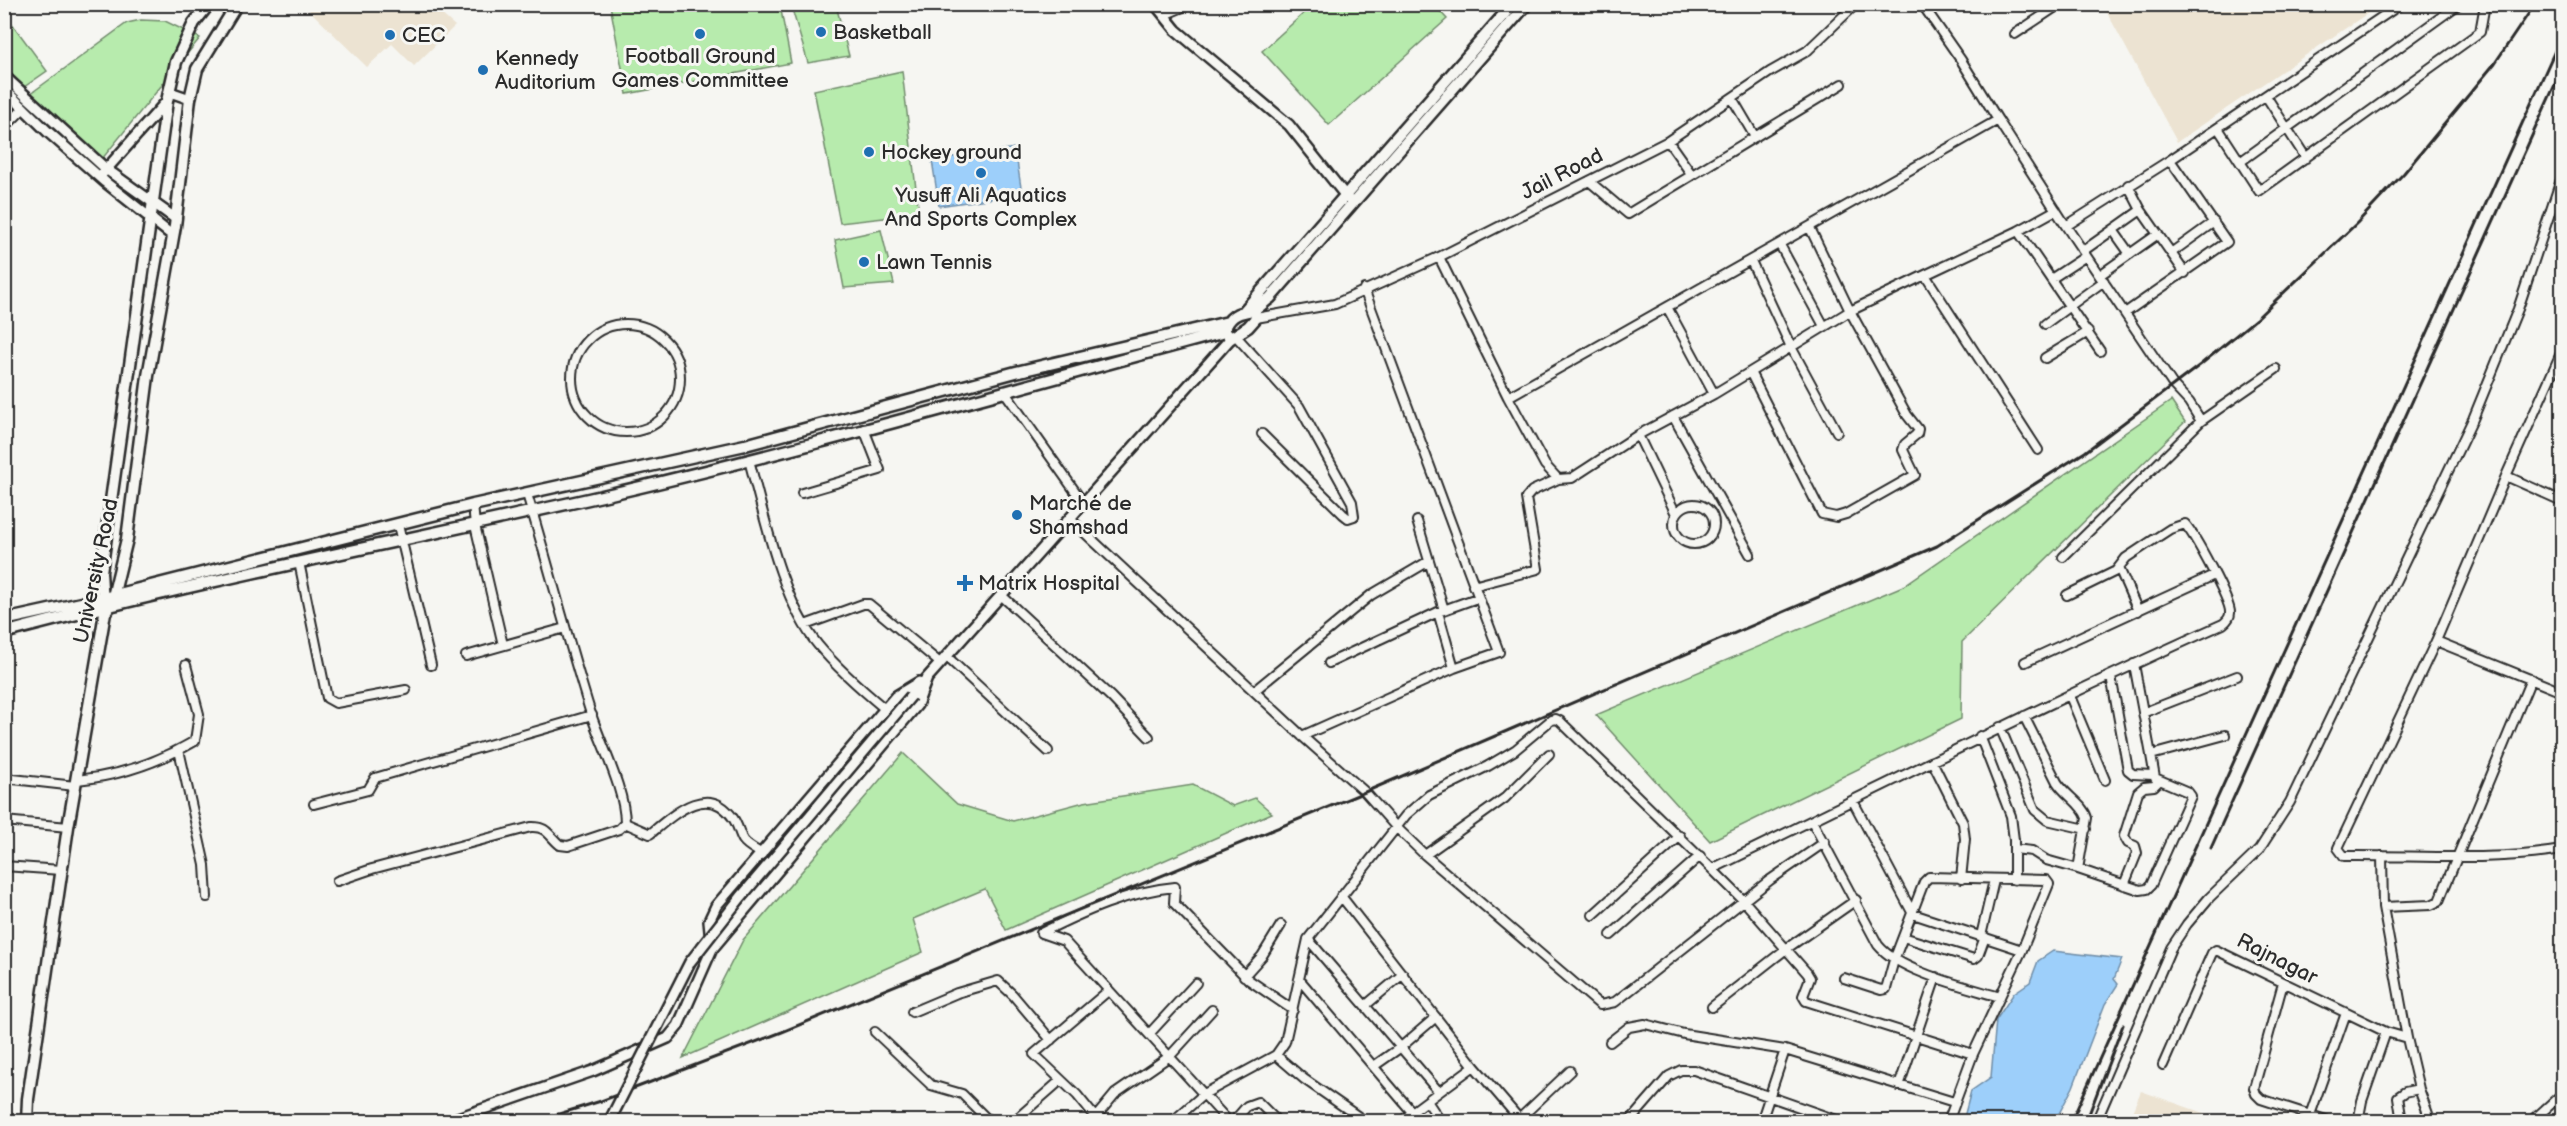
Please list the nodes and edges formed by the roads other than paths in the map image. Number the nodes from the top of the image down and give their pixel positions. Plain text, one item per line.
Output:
1 (237, 4) edge
2 (1155, 4) edge
3 (1190, 4) edge
4 (1513, 4) edge
5 (1527, 4) edge
6 (1856, 4) edge
7 (1922, 4) edge
8 (2060, 4) edge
9 (2401, 4) edge
10 (2459, 4) edge
11 (2485, 4) edge
12 (203, 6) edge
13 (1164, 15) junction
14 (2015, 34) dead end
15 (4, 76) edge
16 (1842, 84) dead end
17 (4, 89) edge
18 (169, 96) junction
19 (2266, 96) junction
20 (1732, 98) junction
21 (190, 99) junction
22 (24, 108) junction
23 (1998, 120) junction
24 (4, 128) edge
25 (2218, 128) junction
26 (2288, 130) junction
27 (1755, 137) junction
28 (1668, 141) junction
29 (2306, 158) junction
30 (2170, 160) junction
31 (2240, 162) junction
32 (103, 173) junction
33 (1692, 175) junction
34 (2562, 177) edge
35 (1589, 181) junction
36 (2128, 185) junction
37 (1344, 194) junction
38 (153, 204) junction
39 (1352, 204) junction
40 (2056, 210) junction
41 (2141, 210) junction
42 (176, 219) junction
43 (150, 220) junction
44 (2214, 222) junction
45 (2066, 226) junction
46 (1810, 228) junction
47 (2113, 230) junction
48 (2018, 231) junction
49 (2158, 234) junction
50 (173, 236) junction
51 (1780, 245) junction
52 (2171, 253) junction
53 (2084, 254) junction
54 (2130, 254) junction
55 (1439, 257) junction
56 (1751, 261) junction
57 (2185, 273) junction
58 (1925, 275) junction
59 (2102, 278) junction
60 (2051, 279) junction
61 (1364, 289) junction
62 (2070, 306) junction
63 (1667, 307) junction
64 (1850, 311) junction
65 (1251, 313) junction
66 (2125, 313) junction
67 (2045, 324) dead end
68 (1824, 326) junction
69 (645, 328) joint
70 (1230, 332) junction
71 (2088, 332) junction
72 (1791, 347) junction
73 (2100, 351) dead end
74 (2562, 351) edge
75 (2045, 358) dead end
76 (2276, 369) dead end
77 (1750, 372) junction
78 (1004, 391) junction
79 (1714, 394) junction
80 (1508, 397) junction
81 (1673, 416) junction
82 (2201, 421) junction
83 (864, 429) junction
84 (1837, 432) dead end
85 (1262, 434) dead end
86 (1638, 435) junction
87 (2038, 450) dead end
88 (749, 460) junction
89 (2506, 476) junction
90 (1558, 479) junction
91 (802, 493) dead end
92 (527, 494) junction
93 (1082, 501) junction
94 (2562, 501) edge
95 (473, 505) junction
96 (532, 510) junction
97 (1676, 514) junction
98 (1069, 518) junction
99 (1417, 521) dead end
100 (398, 525) junction
101 (475, 525) junction
102 (402, 541) junction
103 (1750, 554) dead end
104 (2063, 557) dead end
105 (1429, 561) junction
106 (299, 562) junction
107 (2119, 568) junction
108 (2214, 575) junction
109 (1473, 586) junction
110 (1001, 595) junction
111 (2067, 595) dead end
112 (1477, 598) junction
113 (107, 603) junction
114 (1441, 611) junction
115 (2138, 611) junction
116 (4, 620) edge
117 (805, 625) junction
118 (565, 628) junction
119 (4, 633) edge
120 (2436, 641) junction
121 (503, 645) junction
122 (466, 656) dead end
123 (943, 659) junction
124 (2025, 662) dead end
125 (1329, 663) dead end
126 (2134, 664) junction
127 (186, 665) dead end
128 (431, 665) dead end
129 (1454, 668) junction
130 (2111, 676) junction
131 (2237, 676) dead end
132 (927, 678) junction
133 (2531, 679) junction
134 (406, 690) dead end
135 (1254, 691) junction
136 (2562, 692) edge
137 (2070, 696) junction
138 (885, 709) junction
139 (2145, 712) junction
140 (592, 715) junction
141 (2024, 716) junction
142 (2000, 727) junction
143 (2224, 735) dead end
144 (1302, 736) junction
145 (1980, 736) junction
146 (1149, 737) dead end
147 (179, 750) junction
148 (1048, 751) dead end
149 (1549, 754) dead end
150 (2151, 755) junction
151 (1932, 761) junction
152 (4, 778) edge
153 (2156, 778) junction
154 (2106, 780) dead end
155 (76, 783) junction
156 (1853, 801) junction
157 (314, 804) dead end
158 (4, 821) edge
159 (1812, 821) junction
160 (625, 824) junction
161 (68, 827) junction
162 (1397, 828) junction
163 (2086, 829) junction
164 (1680, 836) junction
165 (1825, 842) junction
166 (2014, 849) junction
167 (2562, 850) edge
168 (762, 854) junction
169 (1425, 855) junction
170 (1700, 856) junction
171 (2382, 856) junction
172 (2459, 857) junction
173 (4, 866) edge
174 (1712, 869) junction
175 (2078, 869) junction
176 (61, 870) junction
177 (1961, 879) junction
178 (1994, 879) junction
179 (2014, 880) junction
180 (337, 881) dead end
181 (2124, 885) junction
182 (1341, 896) junction
183 (207, 897) dead end
184 (1856, 900) junction
185 (1744, 901) junction
186 (2383, 907) junction
187 (1913, 914) junction
188 (1593, 915) dead end
189 (1281, 925) dead end
190 (1611, 935) dead end
191 (1983, 936) junction
192 (1904, 937) junction
193 (1308, 939) junction
194 (712, 949) junction
195 (1786, 949) junction
196 (2022, 950) junction
197 (1894, 960) junction
198 (1403, 974) junction
199 (1244, 976) junction
200 (1936, 977) junction
201 (1844, 978) dead end
202 (1299, 979) junction
203 (1196, 983) dead end
204 (2283, 983) junction
205 (1108, 991) junction
206 (2000, 997) junction
207 (1366, 1005) junction
208 (1712, 1007) dead end
209 (1212, 1010) dead end
210 (1293, 1010) junction
211 (912, 1012) dead end
212 (2346, 1013) junction
213 (1436, 1017) junction
214 (875, 1032) dead end
215 (2386, 1032) junction
216 (1150, 1034) junction
217 (1917, 1036) junction
218 (2407, 1038) junction
219 (1051, 1040) junction
220 (1610, 1042) dead end
221 (1401, 1047) junction
222 (1785, 1050) junction
223 (1276, 1054) junction
224 (1973, 1054) junction
225 (1170, 1056) junction
226 (2163, 1065) dead end
227 (1374, 1066) junction
228 (1474, 1066) junction
229 (1570, 1071) dead end
230 (1061, 1080) junction
231 (1899, 1086) junction
232 (2419, 1089) junction
233 (1439, 1092) junction
234 (1204, 1094) junction
235 (2562, 1094) edge
236 (1769, 1097) junction
237 (1427, 1101) junction
238 (1954, 1102) junction
239 (1807, 1111) junction
240 (1412, 1112) junction
241 (2310, 1115) junction
242 (1097, 1120) edge
243 (1519, 1121) edge
244 (27, 1122) edge
245 (446, 1122) edge
246 (609, 1122) edge
247 (990, 1122) edge
248 (1013, 1122) edge
249 (1172, 1122) edge
250 (1231, 1122) edge
251 (1278, 1122) edge
252 (1366, 1122) edge
253 (1402, 1122) edge
254 (1441, 1122) edge
255 (1629, 1122) edge
256 (1761, 1122) edge
257 (1804, 1122) edge
258 (1842, 1122) edge
259 (1948, 1122) edge
260 (2096, 1122) edge
261 (2332, 1122) edge
262 (2358, 1122) edge
263 (2402, 1122) edge
264 (2431, 1122) edge
265 (2531, 1122) edge

1 - 21 main road, University Road
2 - 13 street
3 - 13 street
4 - 37 main road
5 - 39 main road
6 - 20 street, Jail Road
7 - 23 street
8 - 14 street
9 - 19 street
10 - 26 street
11 - 29 street
12 - 18 main road
13 - 37 street
15 - 32 street
16 - 27 street
17 - 22 street
18 - 21 street
18 - 32 street
18 - 38 main road
19 - 25 street
19 - 26 street
20 - 27 street
20 - 28 street, Jail Road
21 - 42 main road, University Road
22 - 24 street
22 - 32 street
23 - 40 street
23 - 46 street
25 - 30 street
25 - 31 street
26 - 29 street
26 - 31 street
27 - 33 street
28 - 33 street
28 - 35 street, Jail Road
29 - 31 street
30 - 36 street
30 - 44 street
32 - 38 street
32 - 43 street
33 - 35 street
34 - 260 street
35 - 55 street, Jail Road
36 - 41 street
36 - 45 street
37 - 39 street
37 - 65 main road
38 - 42 street
38 - 43 main road
39 - 65 main road
40 - 45 street
40 - 48 street
41 - 47 street
41 - 49 street
42 - 50 main road, University Road
43 - 50 street
43 - 113 main road
44 - 52 street
44 - 57 street
45 - 53 street
46 - 51 street
46 - 64 street
47 - 53 street
47 - 54 street
48 - 58 street
48 - 60 street
49 - 52 street
49 - 54 street
50 - 113 main road, University Road
51 - 56 street
51 - 68 street
52 - 57 street
53 - 59 street
53 - 60 street
54 - 59 street
55 - 61 street, Jail Road
55 - 80 street
56 - 63 street
56 - 72 street
57 - 66 street
58 - 64 street
58 - 87 street
59 - 62 street
59 - 66 street
60 - 62 street
61 - 65 street, Jail Road
61 - 109 street
62 - 67 street
62 - 71 street
63 - 79 street
63 - 80 street
64 - 68 street
64 - 77 street
65 - 70 main road
65 - 70 main road
66 - 82 street
68 - 72 street
69 - 69 street
70 - 78 main road
70 - 85 street
70 - 92 main road
70 - 93 street
71 - 73 street
71 - 75 street
72 - 77 street
72 - 84 street
74 - 89 street
76 - 82 street
77 - 79 street
78 - 83 main road
78 - 93 street
79 - 81 street
80 - 90 street
81 - 86 street
81 - 103 street
82 - 104 street
83 - 88 main road
83 - 91 street
86 - 90 street
86 - 97 street
88 - 96 main road
88 - 117 street
89 - 94 street
89 - 120 street
90 - 109 street
92 - 95 main road
92 - 96 street
93 - 98 street
95 - 100 main road
95 - 101 street
96 - 101 main road
96 - 118 street
97 - 97 street
98 - 110 street
98 - 135 street
99 - 105 street
100 - 102 street
100 - 113 main road
101 - 102 main road
101 - 121 street
102 - 106 main road
102 - 128 street
105 - 114 street
105 - 135 street
106 - 113 main road
106 - 134 street
107 - 108 street
107 - 111 street
107 - 115 street
108 - 115 street
108 - 126 street
109 - 112 street
110 - 123 street
110 - 146 street
112 - 114 street
112 - 129 street
113 - 116 main road
113 - 119 main road
113 - 155 main road, University Road
114 - 125 street
114 - 129 street
115 - 124 street
117 - 123 street
117 - 138 street
118 - 121 street
118 - 140 street
120 - 133 street
120 - 171 street
121 - 122 street
123 - 132 street
123 - 148 street
126 - 130 street
126 - 139 street
127 - 147 street
129 - 144 street
130 - 137 street
130 - 153 street
131 - 139 street
132 - 138 street
132 - 194 street
132 - 246 street, bridge
133 - 136 street
133 - 172 street
135 - 144 street
137 - 141 street
137 - 154 street
138 - 168 street
139 - 150 street
140 - 157 street
140 - 160 street
141 - 142 street
141 - 163 street
142 - 145 street
142 - 163 street
143 - 150 street
144 - 162 street
145 - 151 street
145 - 166 street
147 - 155 street
147 - 183 street
149 - 169 street
150 - 153 street
151 - 156 street
151 - 177 street
152 - 155 street
153 - 181 street
153 - 181 street
155 - 161 main road, University Road
156 - 159 street
156 - 187 street
158 - 161 street
159 - 165 street
159 - 174 street
160 - 168 street
160 - 180 street
161 - 176 main road, University Road
162 - 164 street
162 - 169 street
162 - 182 street
163 - 175 street
164 - 170 street
164 - 188 street
165 - 184 street
165 - 185 street
166 - 175 street
166 - 179 street
167 - 172 street
168 - 194 street
169 - 185 street
170 - 174 street
170 - 190 street
171 - 172 street
171 - 186 street
172 - 186 street
173 - 176 street
174 - 185 street
175 - 181 street
176 - 244 main road, University Road
177 - 178 street
177 - 187 street
178 - 179 street
178 - 191 street
179 - 196 street
182 - 193 street
182 - 198 street
184 - 195 street
184 - 197 street
185 - 195 street
186 - 218 street
187 - 191 street
187 - 192 street
189 - 199 street
191 - 192 street
191 - 196 street
192 - 197 street
193 - 202 street
193 - 207 street
194 - 245 street
195 - 208 street
195 - 217 street
196 - 206 street
197 - 200 street
197 - 201 street
198 - 207 street
198 - 213 street
199 - 205 street
199 - 210 street
200 - 206 street
200 - 217 street
202 - 210 street
202 - 227 street
203 - 216 street
204 - 212 street, Rajnagar
204 - 226 street, Rajnagar
204 - 241 street
205 - 216 street
205 - 219 street
206 - 224 street
207 - 221 street
209 - 225 street
210 - 223 street
211 - 219 street
212 - 215 street, Rajnagar
212 - 241 street
213 - 221 street
213 - 228 street
214 - 247 street
215 - 218 street, Rajnagar
215 - 262 street
216 - 225 street
217 - 224 street
217 - 231 street
218 - 232 street
219 - 230 street
220 - 222 street
221 - 227 street
221 - 233 street
222 - 231 street
222 - 236 street
223 - 234 street
223 - 252 street
224 - 238 street
225 - 234 street
225 - 242 street
227 - 240 street
228 - 233 street
228 - 243 street
229 - 243 street
230 - 242 street
230 - 248 street
231 - 238 street
232 - 263 street
232 - 264 street
233 - 237 street
234 - 249 street
234 - 250 street
235 - 265 street
236 - 239 street
236 - 255 street
236 - 256 street
237 - 240 street
237 - 254 street
238 - 259 street
239 - 257 street
239 - 258 street
240 - 253 street
241 - 261 street
250 - 251 street

